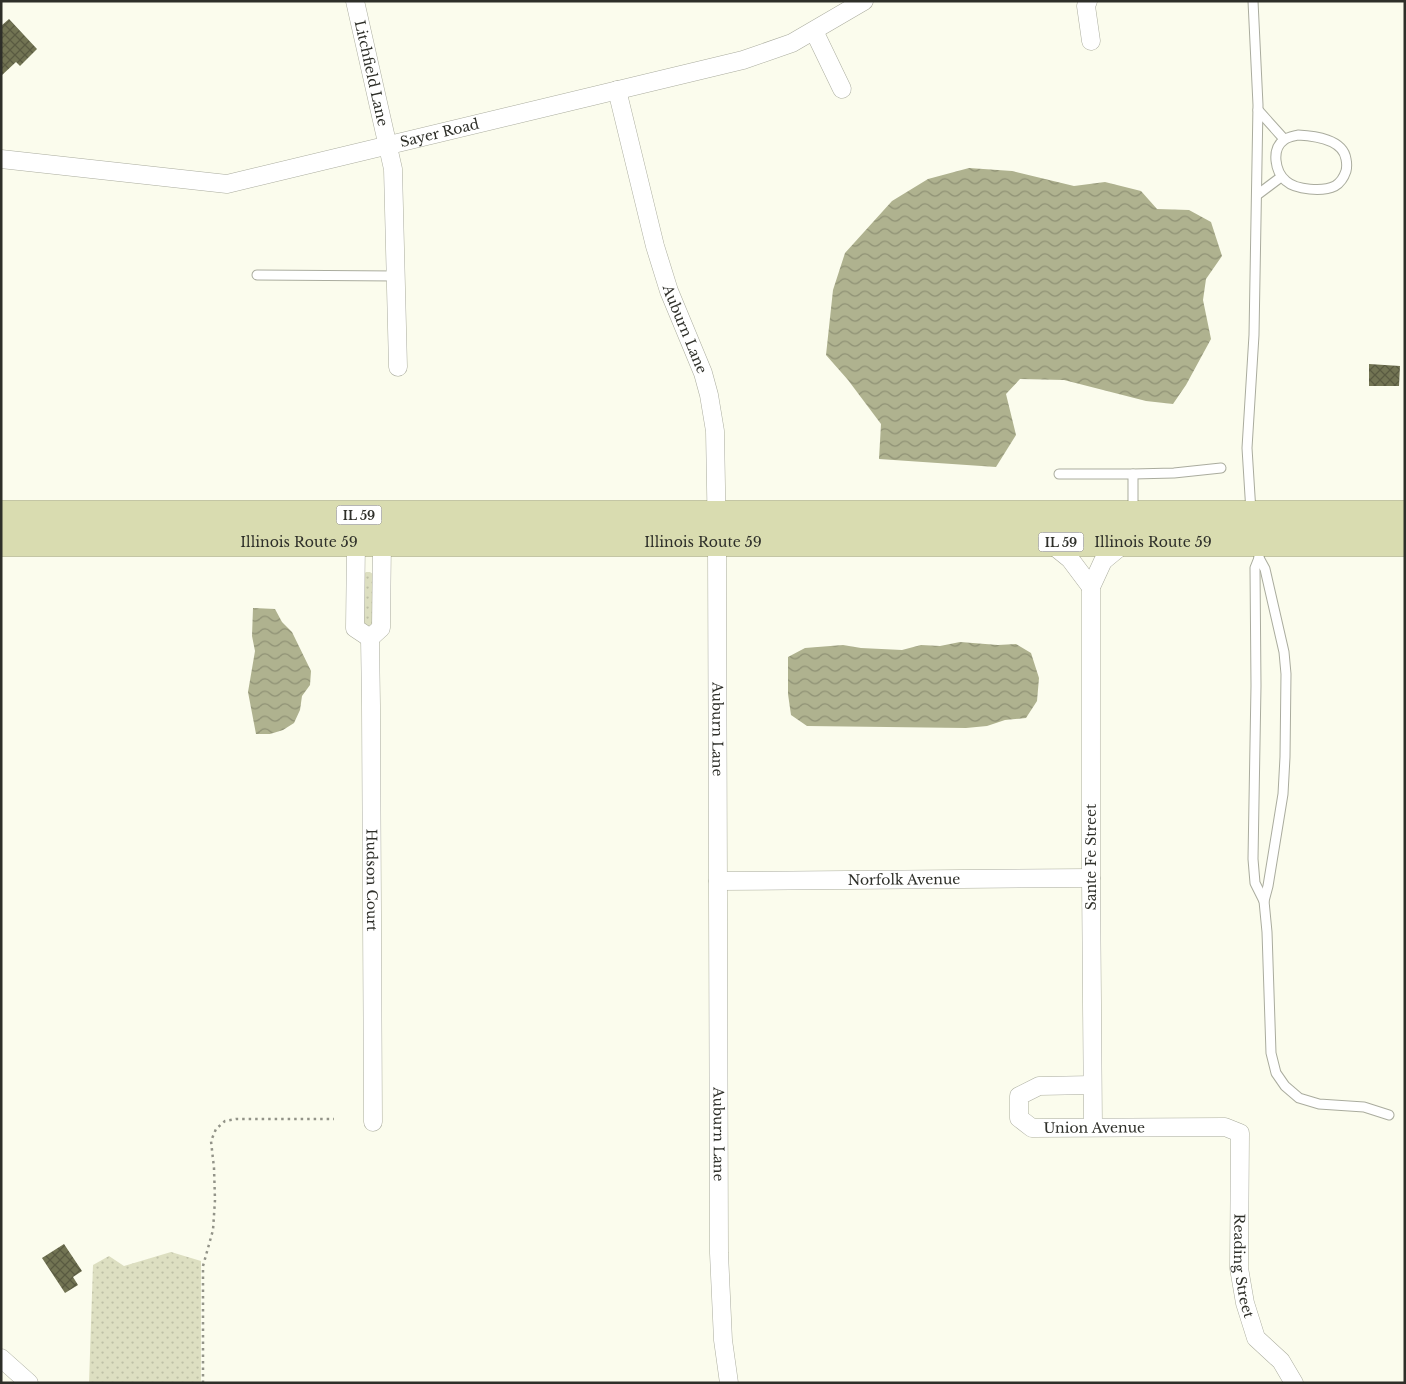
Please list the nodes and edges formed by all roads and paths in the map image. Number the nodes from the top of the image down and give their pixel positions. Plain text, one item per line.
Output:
1 (355, 1) edge
2 (864, 1) edge
3 (1088, 1) edge
4 (1253, 1) edge
5 (814, 31) junction
6 (1091, 42) dead end
7 (842, 89) dead end
8 (617, 90) junction
9 (1258, 110) junction
10 (1284, 139) junction
11 (389, 145) junction
12 (1, 159) edge
13 (1281, 176) junction
14 (1257, 195) junction
15 (258, 274) dead end
16 (396, 276) junction
17 (398, 367) dead end
18 (1222, 468) dead end
19 (1059, 474) dead end
20 (1133, 474) junction
21 (1252, 514) junction
22 (1, 515) edge
23 (717, 515) junction
24 (1133, 515) junction
25 (1405, 515) edge
26 (1, 542) edge
27 (356, 542) junction
28 (382, 542) junction
29 (717, 542) junction
30 (1048, 542) junction
31 (1126, 542) junction
32 (1405, 542) edge
33 (1259, 550) junction
34 (1092, 587) junction
35 (370, 638) junction
36 (1091, 878) junction
37 (718, 881) junction
38 (1264, 901) junction
39 (1092, 1085) junction
40 (1389, 1115) dead end
41 (334, 1119) dead end
42 (373, 1122) dead end
43 (1093, 1127) junction
44 (1240, 1133) joint
45 (1, 1358) edge
46 (29, 1383) edge
47 (203, 1383) edge
48 (729, 1383) edge
49 (1294, 1383) edge

1 - 11 street, Litchfield Lane
2 - 5 street, Sayer Road
3 - 6 street
4 - 9 lane
5 - 7 street
5 - 8 street, Sayer Road
8 - 11 street, Sayer Road
8 - 23 street, Auburn Lane
9 - 10 lane
9 - 14 lane
10 - 13 lane
10 - 13 lane
11 - 12 street, Sayer Road
11 - 16 street, Litchfield Lane
13 - 14 lane
14 - 21 lane
15 - 16 lane
16 - 17 street, Litchfield Lane
18 - 20 lane
19 - 20 lane
20 - 24 lane
21 - 24 main road, Illinois Route 59 / IL 59
21 - 25 main road, Illinois Route 59 / IL 59
22 - 23 main road, Illinois Route 59 / IL 59
23 - 24 main road, Illinois Route 59 / IL 59
23 - 29 street, Auburn Lane
26 - 27 main road, Illinois Route 59 / IL 59
27 - 28 main road, Illinois Route 59 / IL 59
27 - 35 street
28 - 29 main road, Illinois Route 59 / IL 59
28 - 35 street, Hudson Court
29 - 30 main road, Illinois Route 59 / IL 59
29 - 37 street, Auburn Lane
30 - 31 main road, Illinois Route 59 / IL 59
30 - 34 street
31 - 33 main road, Illinois Route 59 / IL 59
31 - 34 street, Sante Fe Street
32 - 33 main road, Illinois Route 59 / IL 59
33 - 38 lane
33 - 38 lane
34 - 36 street, Sante Fe Street
35 - 42 street, Hudson Court
36 - 37 street, Norfolk Avenue
36 - 39 street, Sante Fe Street
37 - 48 street, Auburn Lane
38 - 40 lane
39 - 43 street, Sante Fe Street
39 - 43 street, Union Avenue
41 - 47 path
43 - 44 street, Union Avenue
44 - 49 street, Reading Street
45 - 46 street

